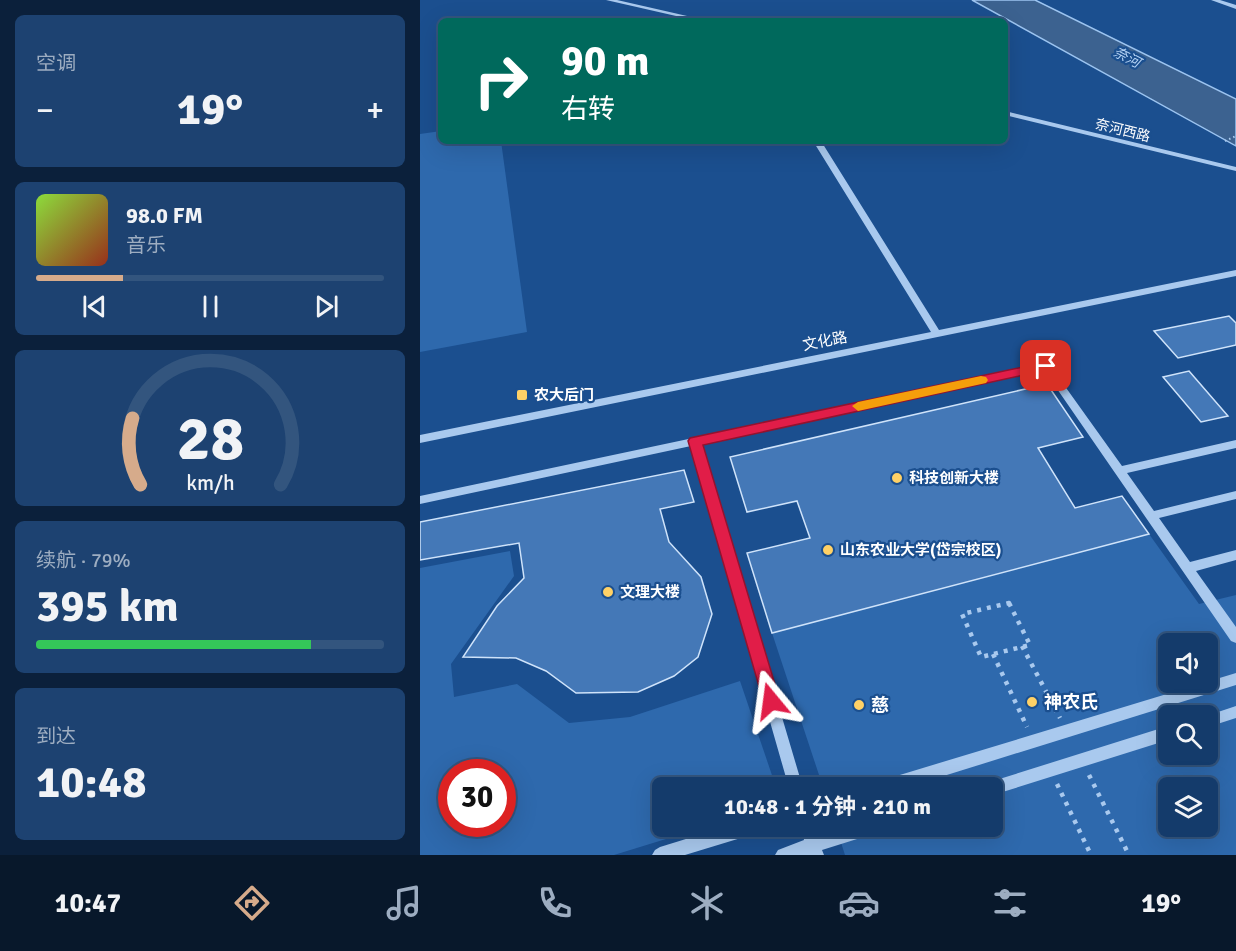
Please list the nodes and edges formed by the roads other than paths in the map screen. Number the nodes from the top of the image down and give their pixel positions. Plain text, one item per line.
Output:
1 (609, 0) edge
2 (1214, 0) edge
3 (1236, 2) edge
4 (1227, 4) junction
5 (1236, 7) edge
6 (692, 18) edge
7 (1008, 114) edge
8 (819, 144) edge
9 (1236, 170) edge
10 (1236, 273) edge
11 (937, 334) junction
12 (420, 439) edge
13 (695, 441) junction
14 (1236, 444) edge
15 (1120, 471) junction
16 (1236, 495) edge
17 (420, 500) edge
18 (1151, 516) junction
19 (1236, 555) edge
20 (1188, 568) junction
21 (1236, 637) edge
22 (1236, 679) edge
23 (1236, 712) edge
24 (1218, 718) edge
25 (1158, 736) edge
26 (793, 777) edge
27 (916, 777) edge
28 (1003, 785) edge
29 (718, 837) edge
30 (846, 837) edge
31 (814, 850) edge
32 (660, 855) edge
33 (783, 855) edge

1 - 6 street
2 - 4 street
3 - 4 street
4 - 5 street
7 - 9 street, 奈河西路
8 - 11 street
10 - 11 street, 文化路
11 - 12 street, 文化路
13 - 15 street
13 - 17 street
13 - 26 street
14 - 15 street
15 - 18 street
16 - 18 street
18 - 20 street
19 - 20 street
20 - 21 street
22 - 27 street
23 - 24 street
25 - 28 street
29 - 32 street
30 - 31 street
31 - 33 street

